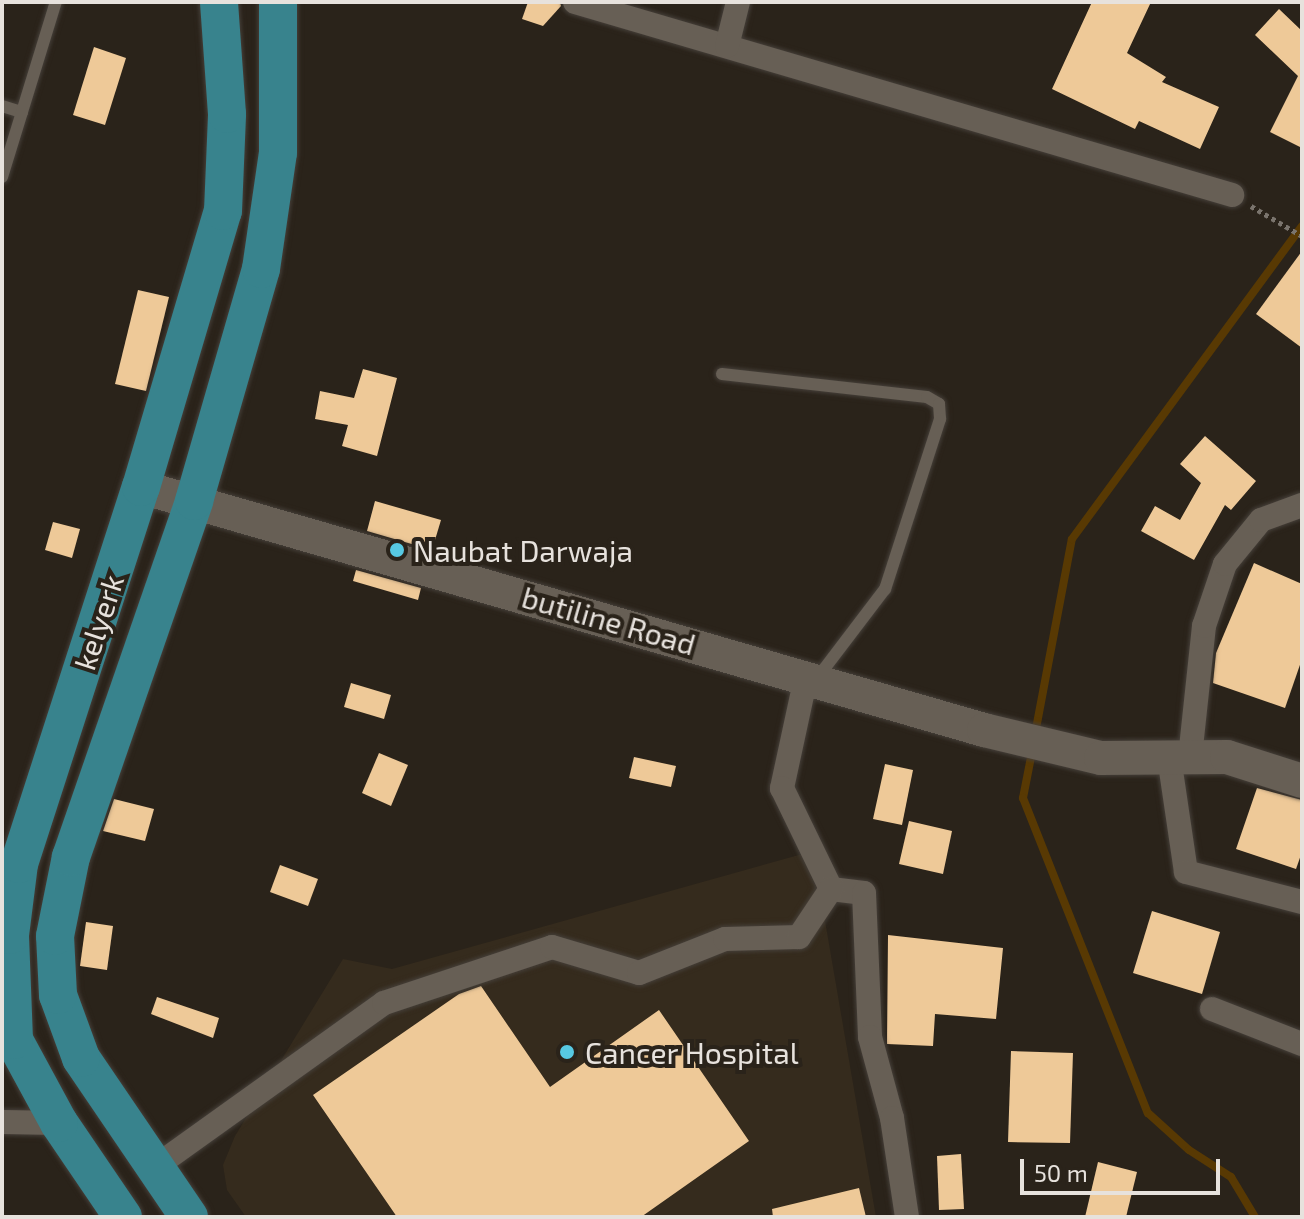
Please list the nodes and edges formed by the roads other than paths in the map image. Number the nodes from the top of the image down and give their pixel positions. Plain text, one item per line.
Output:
1 (56, 2) edge
2 (219, 2) edge
3 (278, 2) edge
4 (575, 2) edge
5 (738, 2) edge
6 (727, 46) junction
7 (2, 106) edge
8 (22, 112) junction
9 (2, 177) edge
10 (1232, 195) road end
11 (722, 374) dead end
12 (141, 487) junction
13 (194, 501) junction
14 (1302, 505) edge
15 (811, 678) junction
16 (1179, 757) junction
17 (1302, 781) edge
18 (831, 889) junction
19 (1302, 902) edge
20 (1212, 1009) dead end
21 (1302, 1044) edge
22 (2, 1122) edge
23 (59, 1123) junction
24 (155, 1167) junction
25 (123, 1217) edge
26 (189, 1217) edge
27 (907, 1217) edge

1 - 8 lane
2 - 12 main road, kelyerk
3 - 13 main road
4 - 6 street
5 - 6 street
6 - 10 street
7 - 8 lane
8 - 9 lane
11 - 15 lane
12 - 13 street, butiline Road
12 - 23 main road, kelyerk
13 - 15 street, butiline Road
13 - 24 main road
14 - 16 street
15 - 16 street, butiline Road
15 - 18 street
16 - 17 street, butiline Road
16 - 19 street
18 - 24 street
18 - 27 street
20 - 21 street
22 - 23 street
23 - 25 main road, kelyerk
24 - 26 main road

